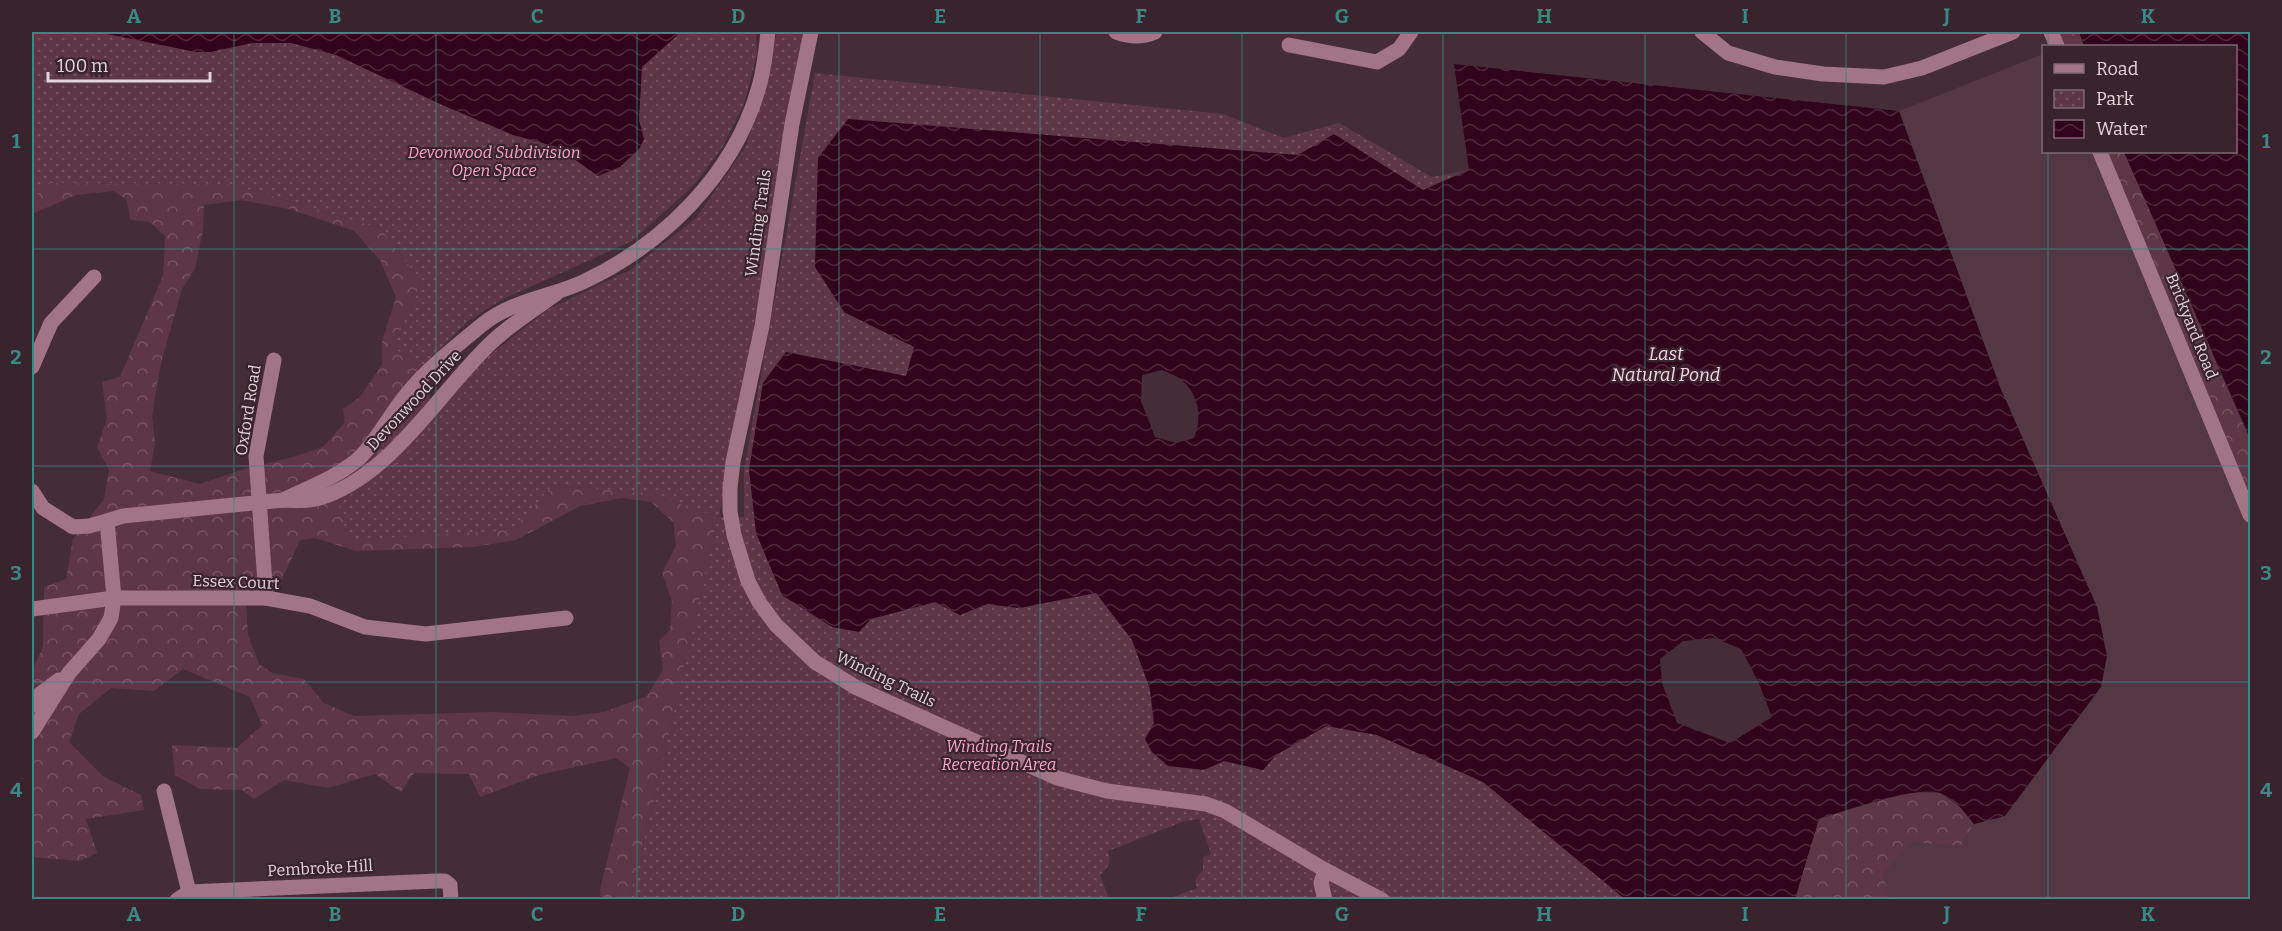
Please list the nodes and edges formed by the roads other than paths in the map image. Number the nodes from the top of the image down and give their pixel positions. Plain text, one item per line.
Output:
1 (768, 32) edge
2 (811, 32) edge
3 (1116, 32) edge
4 (1155, 32) edge
5 (1411, 32) edge
6 (1702, 32) edge
7 (2013, 32) edge
8 (1289, 45) dead end
9 (2100, 153) edge
10 (94, 277) dead end
11 (556, 294) junction
12 (274, 360) dead end
13 (32, 367) edge
14 (32, 490) edge
15 (284, 500) junction
16 (260, 502) junction
17 (2250, 515) edge
18 (107, 521) junction
19 (114, 598) junction
20 (266, 598) junction
21 (32, 609) edge
22 (566, 618) dead end
23 (69, 673) junction
24 (32, 706) edge
25 (32, 732) edge
26 (164, 791) dead end
27 (1325, 870) junction
28 (183, 896) edge
29 (451, 900) edge
30 (1325, 900) edge
31 (1382, 900) edge

1 - 11 street, Devonwood Drive
2 - 27 street, Winding Trails
3 - 4 street
5 - 8 street
6 - 7 street
9 - 17 street, Brickyard Road
10 - 13 street
11 - 15 street, Devonwood Drive
11 - 15 street, Devonwood Drive
12 - 16 street, Oxford Road
14 - 18 street, Devonwood Drive
15 - 16 street, Devonwood Drive
16 - 18 street, Devonwood Drive
16 - 20 street, Oxford Road
18 - 19 street
19 - 20 street, Essex Court
19 - 21 street, Essex Court
19 - 23 street
20 - 22 street, Essex Court
23 - 24 street
23 - 25 street
26 - 28 street
27 - 30 street
27 - 31 street, Winding Trails
28 - 29 street, Pembroke Hill

